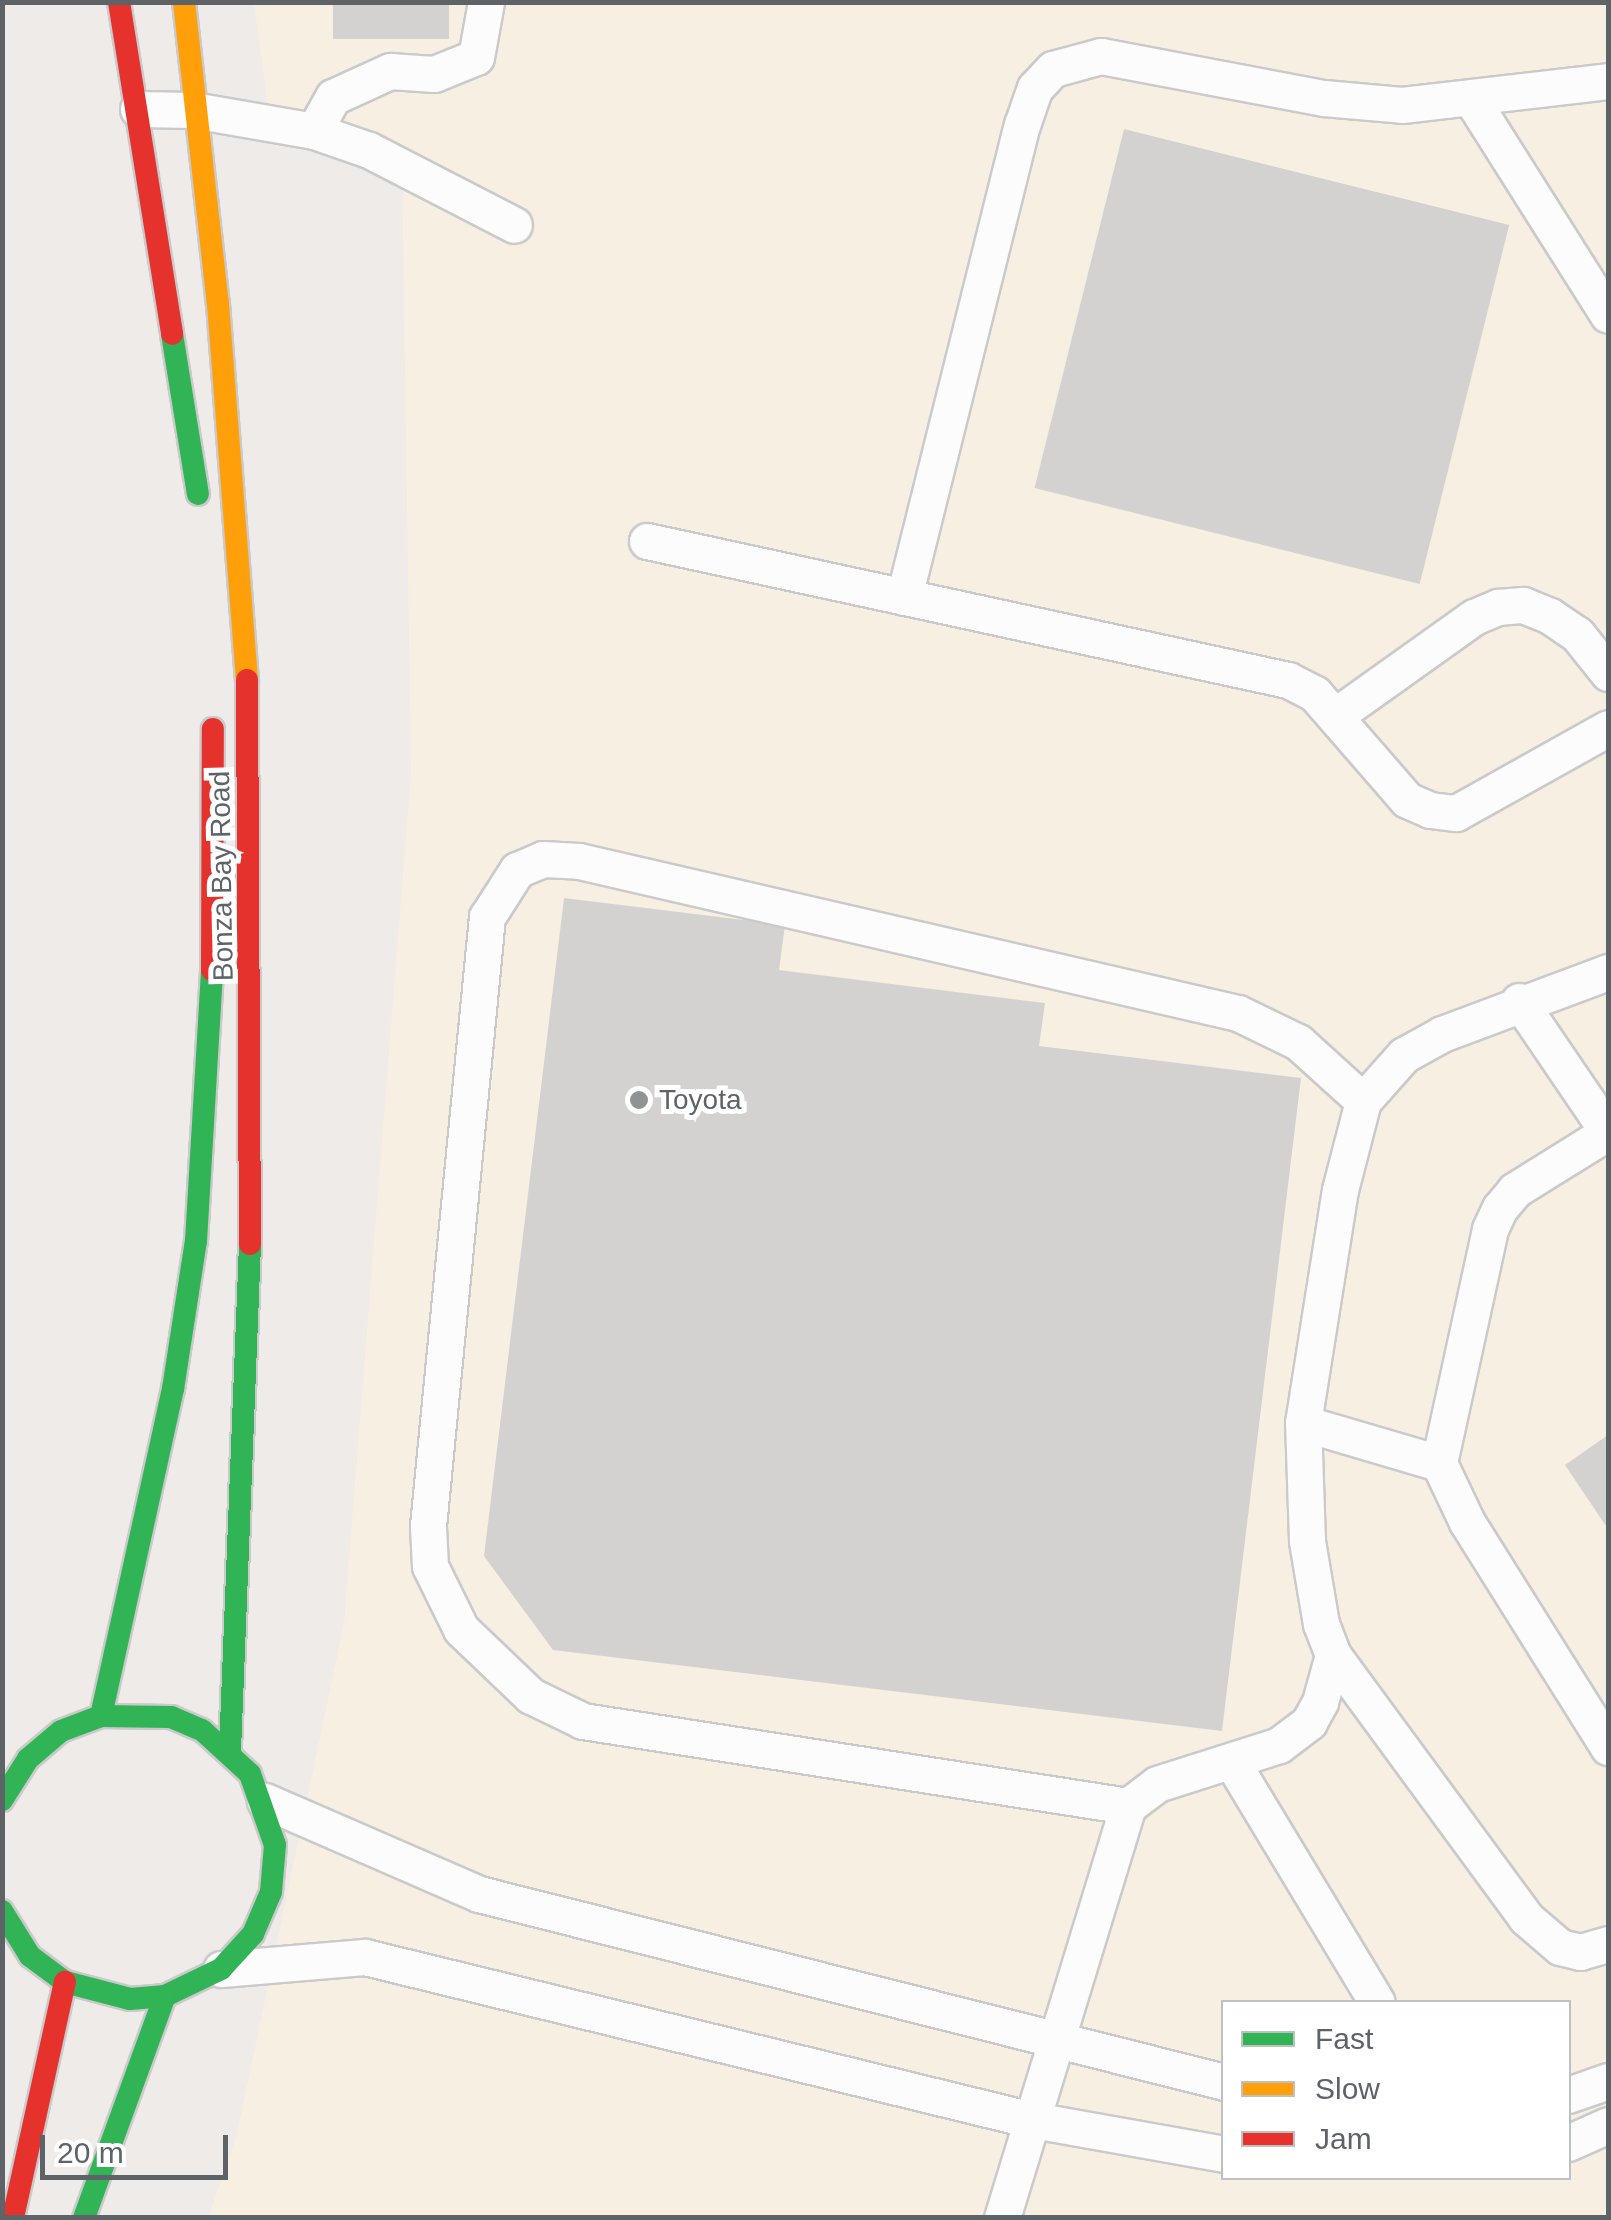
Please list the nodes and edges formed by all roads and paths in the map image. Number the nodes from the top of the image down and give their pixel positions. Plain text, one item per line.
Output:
1 (119, 2) edge
2 (184, 2) edge
3 (486, 2) edge
4 (1608, 82) edge
5 (1472, 100) junction
6 (138, 109) junction
7 (192, 110) junction
8 (314, 131) junction
9 (514, 226) dead end
10 (1608, 315) edge
11 (202, 525) dead end
12 (647, 541) dead end
13 (904, 597) junction
14 (1608, 673) edge
15 (213, 710) dead end
16 (1335, 716) junction
17 (1608, 728) edge
18 (1608, 972) edge
19 (1519, 1001) junction
20 (1363, 1101) junction
21 (1608, 1132) edge
22 (1303, 1423) junction
23 (1439, 1463) junction
24 (1333, 1655) junction
25 (102, 1716) junction
26 (1608, 1748) edge
27 (230, 1751) junction
28 (1232, 1762) junction
29 (2, 1800) edge
30 (265, 1801) junction
31 (1128, 1806) junction
32 (2, 1911) edge
33 (1608, 1944) edge
34 (221, 1968) junction
35 (65, 1982) junction
36 (165, 1996) junction
37 (1375, 2000) edge
38 (1055, 2040) junction
39 (1221, 2081) edge
40 (1608, 2081) edge
41 (1571, 2094) edge
42 (1028, 2118) junction
43 (1608, 2124) edge
44 (1571, 2142) edge
45 (1221, 2153) edge
46 (13, 2218) edge
47 (84, 2218) edge
48 (1002, 2218) edge

1 - 6 main road
2 - 7 main road, Bonza Bay Road
3 - 8 lane
4 - 5 lane
5 - 10 lane
5 - 13 lane
6 - 7 lane
6 - 11 main road
7 - 8 lane
7 - 27 main road, Bonza Bay Road
8 - 9 lane
12 - 13 lane
13 - 16 lane
14 - 16 lane
15 - 25 main road, Bonza Bay Road
16 - 17 lane
18 - 19 lane
19 - 20 lane
19 - 21 lane
20 - 22 lane
20 - 31 lane
21 - 23 lane
22 - 23 lane
22 - 24 lane
23 - 26 lane
24 - 28 lane
24 - 33 lane
25 - 27 main road
25 - 29 main road
27 - 30 main road
28 - 31 lane
28 - 37 lane
30 - 34 main road
30 - 38 lane
31 - 38 lane
32 - 35 main road
34 - 36 main road
34 - 42 lane
35 - 36 main road
35 - 46 main road
36 - 47 main road
38 - 39 lane
38 - 42 lane
40 - 41 lane
42 - 45 lane
42 - 48 lane
43 - 44 lane

